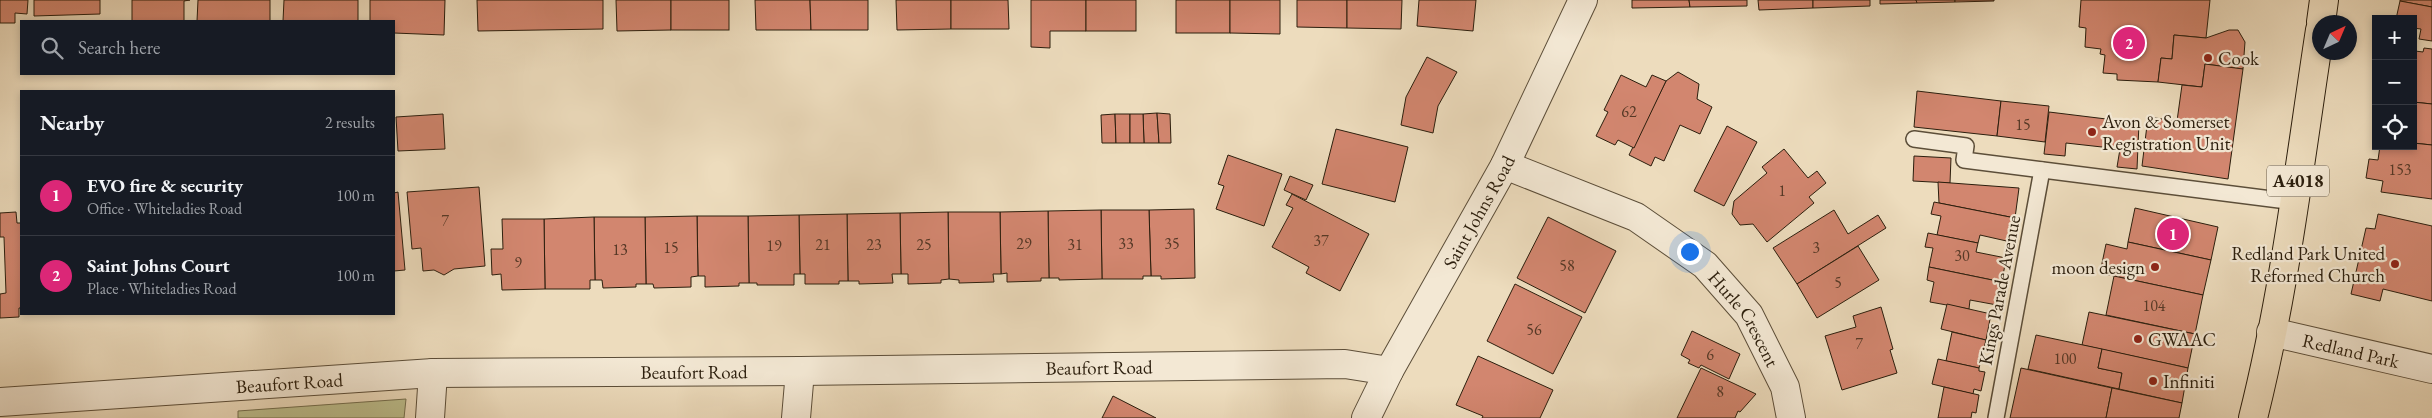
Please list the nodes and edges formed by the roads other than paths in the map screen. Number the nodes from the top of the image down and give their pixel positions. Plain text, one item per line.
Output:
1 (1583, 0) edge
2 (2324, 0) edge
3 (2322, 15) edge
4 (2315, 60) edge
5 (1914, 139) dead end
6 (1505, 165) junction
7 (2042, 170) junction
8 (2295, 202) junction
9 (2271, 332) junction
10 (2432, 369) edge
11 (800, 371) junction
12 (1389, 371) junction
13 (433, 373) junction
14 (0, 402) edge
15 (430, 418) edge
16 (796, 418) edge
17 (1366, 418) edge
18 (1791, 418) edge
19 (1996, 418) edge
20 (2253, 418) edge

1 - 6 street, Saint Johns Road
2 - 3 main road
4 - 8 main road, A4018
5 - 7 lane
6 - 12 street, Saint Johns Road
6 - 18 street, Hurle Crescent
7 - 8 lane
7 - 19 lane, Kings Parade Avenue
8 - 9 main road, A4018
9 - 10 street, Redland Park
9 - 20 main road, A4018
11 - 12 street, Beaufort Road
11 - 13 street, Beaufort Road
11 - 16 street
12 - 17 street, Saint Johns Road
13 - 14 street, Beaufort Road
13 - 15 street

